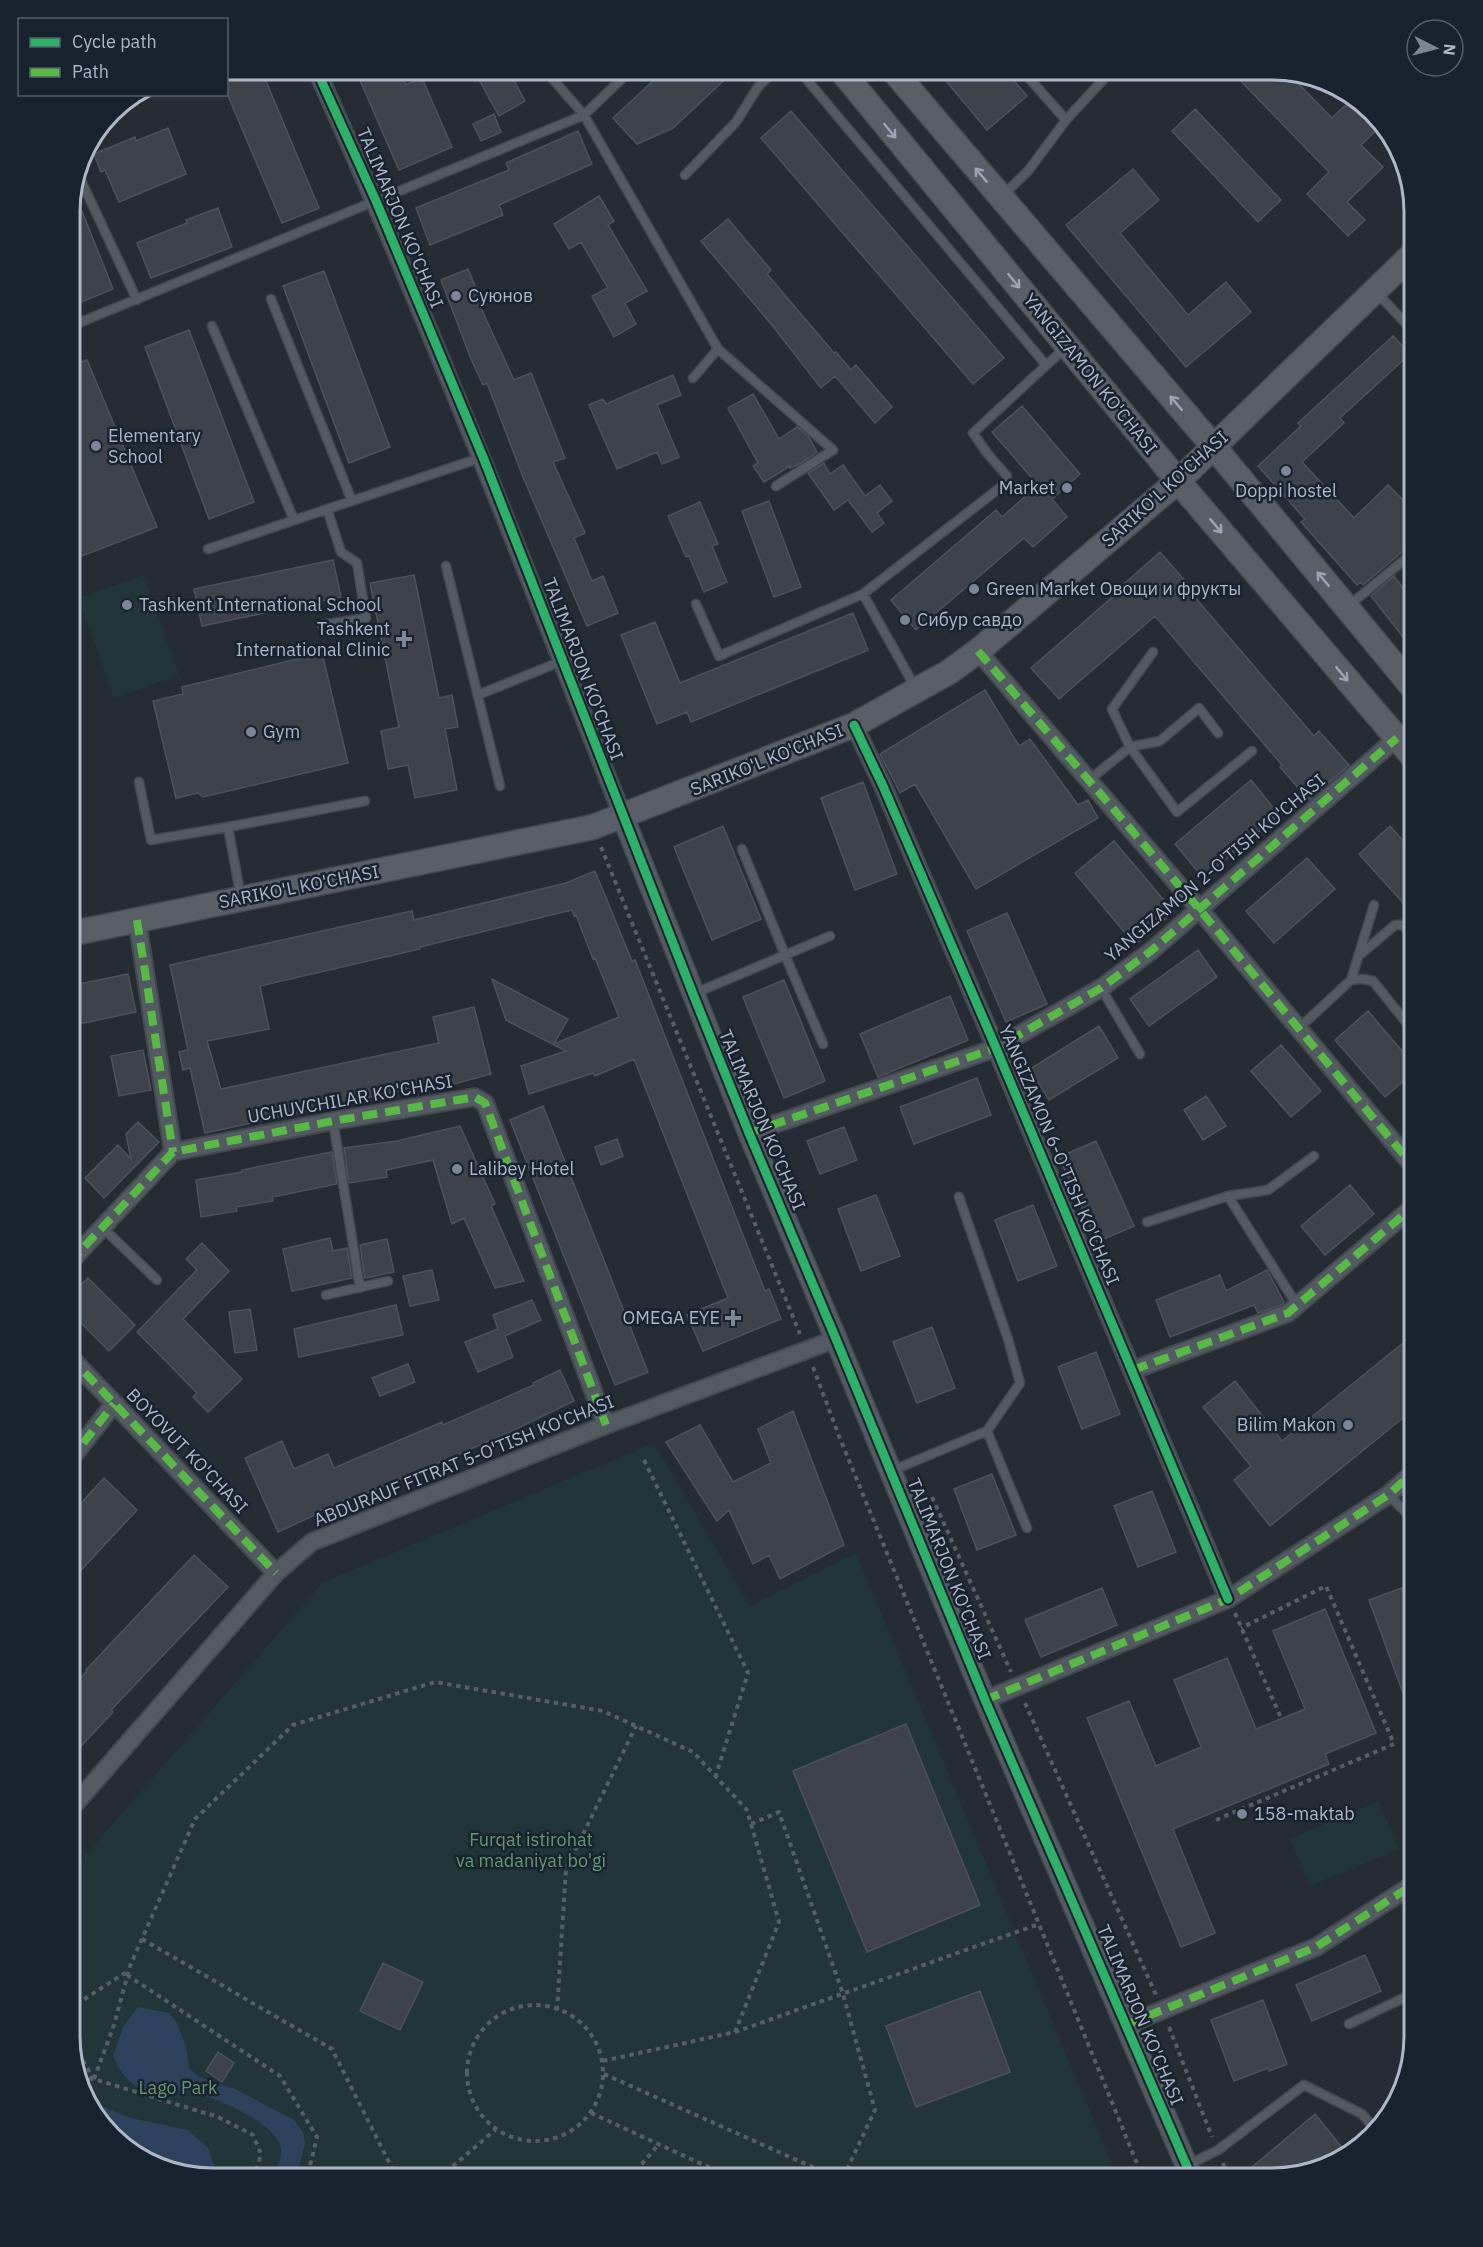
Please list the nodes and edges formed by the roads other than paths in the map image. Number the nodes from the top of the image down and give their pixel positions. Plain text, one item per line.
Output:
1 (321, 80) edge
2 (554, 80) edge
3 (621, 80) edge
4 (765, 80) edge
5 (807, 80) edge
6 (849, 80) edge
7 (883, 80) edge
8 (901, 80) edge
9 (1031, 80) edge
10 (1103, 80) edge
11 (864, 98) junction
12 (584, 115) junction
13 (1066, 120) junction
14 (685, 175) dead end
15 (83, 186) edge
16 (1000, 197) junction
17 (376, 201) junction
18 (1404, 263) edge
19 (1375, 291) junction
20 (271, 299) dead end
21 (137, 300) junction
22 (1404, 321) edge
23 (80, 323) edge
24 (212, 326) dead end
25 (1067, 346) junction
26 (718, 349) junction
27 (1046, 365) junction
28 (693, 378) dead end
29 (1214, 447) junction
30 (483, 457) junction
31 (1178, 481) junction
32 (776, 486) dead end
33 (352, 501) junction
34 (327, 509) junction
35 (294, 520) junction
36 (208, 549) dead end
37 (1404, 560) edge
38 (446, 566) dead end
39 (863, 594) junction
40 (696, 604) dead end
41 (1346, 607) junction
42 (322, 625) dead end
43 (978, 651) junction
44 (1153, 652) dead end
45 (562, 661) junction
46 (1404, 677) edge
47 (917, 690) junction
48 (478, 695) junction
49 (854, 725) junction
50 (1218, 733) dead end
51 (1397, 738) junction
52 (1404, 746) edge
53 (1130, 747) junction
54 (1251, 751) dead end
55 (1089, 780) junction
56 (139, 782) dead end
57 (500, 786) dead end
58 (365, 801) dead end
59 (623, 817) junction
60 (228, 827) junction
61 (742, 849) dead end
62 (242, 899) junction
63 (1374, 904) dead end
64 (1200, 910) junction
65 (137, 920) junction
66 (1404, 926) edge
67 (80, 932) edge
68 (830, 936) dead end
69 (1360, 954) junction
70 (785, 955) junction
71 (1351, 980) junction
72 (1101, 988) junction
73 (693, 994) junction
74 (1404, 1020) edge
75 (1298, 1029) junction
76 (823, 1044) dead end
77 (996, 1048) junction
78 (1140, 1054) dead end
79 (333, 1121) junction
80 (749, 1133) junction
81 (173, 1152) junction
82 (1404, 1155) edge
83 (1314, 1156) dead end
84 (1228, 1196) junction
85 (959, 1197) dead end
86 (1404, 1214) edge
87 (1147, 1222) dead end
88 (102, 1227) junction
89 (79, 1252) edge
90 (157, 1280) dead end
91 (388, 1281) dead end
92 (360, 1288) junction
93 (326, 1295) dead end
94 (1297, 1305) junction
95 (836, 1339) junction
96 (79, 1367) edge
97 (1132, 1370) junction
98 (114, 1404) junction
99 (606, 1425) junction
100 (987, 1431) junction
101 (79, 1448) edge
102 (891, 1471) junction
103 (1404, 1481) edge
104 (1388, 1495) junction
105 (1404, 1510) edge
106 (1027, 1528) dead end
107 (276, 1573) junction
108 (1228, 1599) junction
109 (984, 1700) junction
110 (79, 1799) edge
111 (1404, 1890) edge
112 (1404, 1998) edge
113 (1126, 2025) junction
114 (1349, 2025) dead end
115 (1370, 2123) edge
116 (1187, 2168) edge
117 (1194, 2168) edge

1 - 17 street, TALIMARJON KO'CHASI
2 - 12 lane
3 - 12 lane
4 - 14 lane
5 - 27 lane
6 - 11 main road, YANGIZAMON KO'CHASI
7 - 11 main road
16 -> 8 main road
9 - 13 lane
10 - 13 lane
11 -> 25 main road, YANGIZAMON KO'CHASI
12 - 17 lane
12 - 26 lane
13 - 16 lane
15 - 21 lane
29 -> 16 main road
17 - 21 lane
17 - 30 street, TALIMARJON KO'CHASI
18 - 19 main road, SARIKO'L KO'CHASI
19 - 22 lane
19 - 29 main road, SARIKO'L KO'CHASI
20 - 33 lane
21 - 23 lane
24 - 35 lane
25 - 27 lane
25 - 31 main road, YANGIZAMON KO'CHASI
26 - 28 lane
26 - 32 lane
27 - 39 lane
29 - 31 main road, SARIKO'L KO'CHASI
41 -> 29 main road
30 - 33 lane
30 - 45 street, TALIMARJON KO'CHASI
31 - 43 main road, SARIKO'L KO'CHASI
31 -> 51 main road, YANGIZAMON KO'CHASI
33 - 34 lane
34 - 35 lane
34 - 42 lane
35 - 36 lane
37 - 41 lane
38 - 48 lane
39 - 40 lane
39 - 47 lane
41 - 46 main road
43 - 47 main road, SARIKO'L KO'CHASI
43 - 55 street
44 - 53 lane
45 - 48 lane
45 - 59 street, TALIMARJON KO'CHASI
47 - 49 main road, SARIKO'L KO'CHASI
48 - 57 lane
49 - 59 main road, SARIKO'L KO'CHASI
49 - 77 street, YANGIZAMON 6-O'TISH KO'CHASI
50 - 53 lane
51 - 52 main road, YANGIZAMON KO'CHASI
51 - 64 street, YANGIZAMON 2-O'TISH KO'CHASI
53 - 54 lane
53 - 55 lane
55 - 64 street
56 - 60 lane
58 - 60 lane
59 - 62 main road, SARIKO'L KO'CHASI
59 - 73 street, TALIMARJON KO'CHASI
60 - 62 lane
61 - 70 lane
62 - 65 main road, SARIKO'L KO'CHASI
63 - 69 lane
64 - 72 street, YANGIZAMON 2-O'TISH KO'CHASI
64 - 75 street
65 - 67 main road, SARIKO'L KO'CHASI
65 - 81 street
66 - 69 lane
68 - 70 lane
69 - 71 lane
70 - 73 lane
70 - 76 lane
71 - 74 lane
71 - 75 lane
72 - 77 street, YANGIZAMON 2-O'TISH KO'CHASI
72 - 78 lane
73 - 80 street, TALIMARJON KO'CHASI
75 - 82 street
77 - 80 street, YANGIZAMON 2-O'TISH KO'CHASI
77 - 97 street, YANGIZAMON 6-O'TISH KO'CHASI
79 - 81 street, UCHUVCHILAR KO'CHASI
79 - 92 lane
79 - 99 street, UCHUVCHILAR KO'CHASI
80 - 95 street, TALIMARJON KO'CHASI
81 - 88 street
83 - 84 lane
84 - 87 lane
84 - 94 lane
85 - 100 lane
86 - 94 street
88 - 89 street
88 - 90 lane
91 - 92 lane
92 - 93 lane
94 - 97 street
95 - 99 street, ABDURAUF FITRAT 5-O'TISH KO'CHASI
95 - 102 street, TALIMARJON KO'CHASI
96 - 98 street, BOYOVUT KO'CHASI
97 - 108 street, YANGIZAMON 6-O'TISH KO'CHASI
98 - 101 street
98 - 107 street, BOYOVUT KO'CHASI
99 - 107 street, ABDURAUF FITRAT 5-O'TISH KO'CHASI
100 - 102 lane
100 - 106 lane
102 - 109 street, TALIMARJON KO'CHASI
103 - 104 street
104 - 105 lane
104 - 108 street
107 - 110 street, ABDURAUF FITRAT 5-O'TISH KO'CHASI
108 - 109 street
109 - 113 street, TALIMARJON KO'CHASI
111 - 113 street
112 - 114 lane
113 - 116 street, TALIMARJON KO'CHASI
115 - 117 lane

